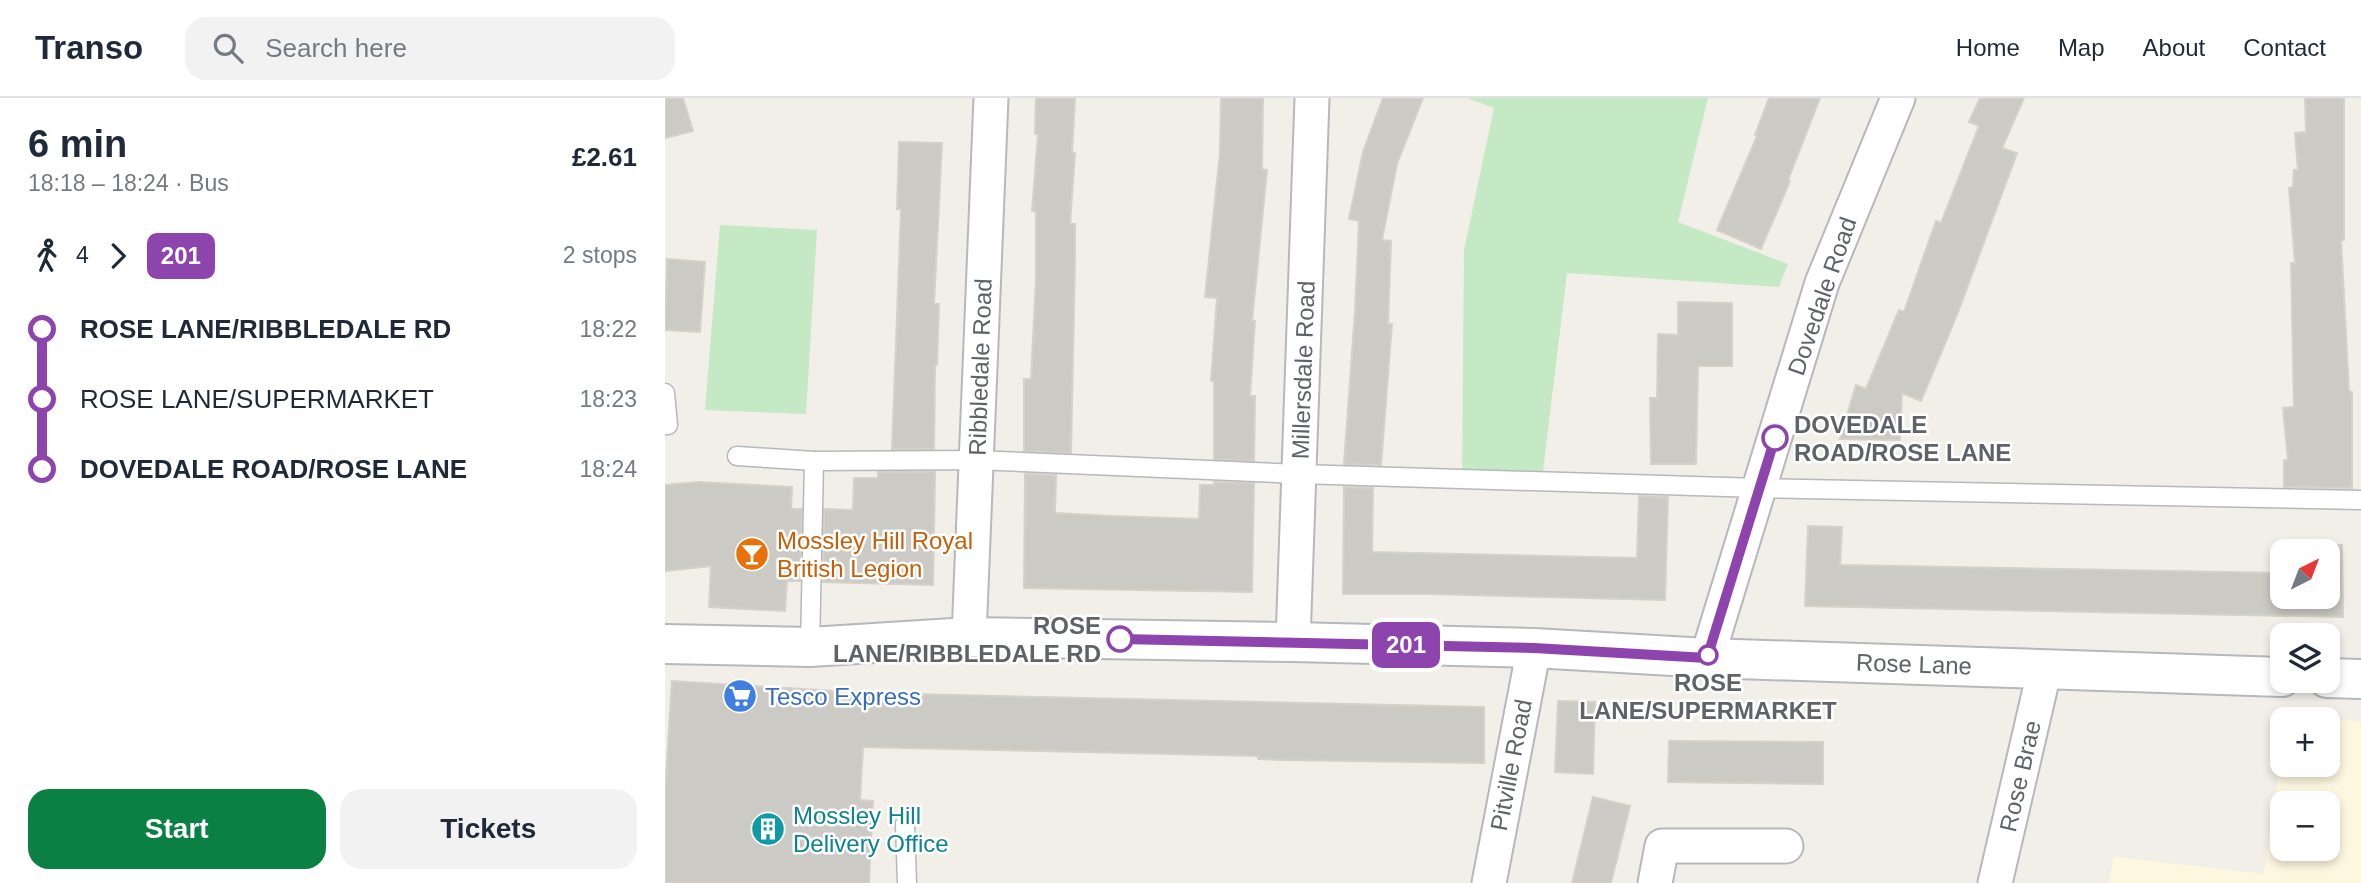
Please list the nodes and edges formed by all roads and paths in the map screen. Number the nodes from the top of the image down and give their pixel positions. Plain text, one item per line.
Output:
1 (991, 98) edge
2 (1312, 98) edge
3 (1898, 98) edge
4 (665, 393) edge
5 (665, 425) edge
6 (737, 456) dead end
7 (976, 460) junction
8 (814, 461) junction
9 (1299, 474) junction
10 (1759, 488) junction
11 (2361, 500) edge
12 (969, 637) junction
13 (1293, 642) junction
14 (665, 644) edge
15 (810, 647) junction
16 (1534, 648) junction
17 (1707, 658) junction
18 (2045, 668) junction
19 (2270, 677) edge
20 (2340, 678) edge
21 (2361, 679) edge
22 (905, 824) dead end
23 (1786, 846) dead end
24 (907, 883) edge
25 (1489, 883) edge
26 (1655, 883) edge
27 (1995, 883) edge

1 - 7 street, Ribbledale Road
2 - 9 street, Millersdale Road
3 - 10 street, Dovedale Road
4 - 5 lane
6 - 8 lane
7 - 8 lane
7 - 9 lane
7 - 12 street, Ribbledale Road
8 - 15 lane
9 - 10 lane
9 - 13 street, Millersdale Road
10 - 11 lane
10 - 17 street, Dovedale Road
12 - 13 street, Rose Lane
12 - 15 street, Rose Lane
13 - 16 street, Rose Lane
14 - 15 street, Rose Lane
16 - 17 street, Rose Lane
16 - 25 street, Pitville Road
17 - 18 street, Rose Lane
18 - 19 street, Rose Lane
18 - 27 street, Rose Brae
20 - 21 street
22 - 24 lane
23 - 26 street

